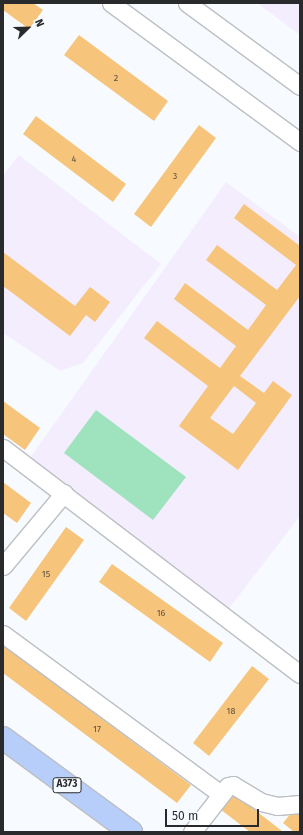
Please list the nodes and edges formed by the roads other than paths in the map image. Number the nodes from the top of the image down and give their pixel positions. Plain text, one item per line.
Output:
1 (111, 3) edge
2 (187, 3) edge
3 (300, 86) edge
4 (300, 142) edge
5 (3, 448) edge
6 (64, 493) junction
7 (3, 566) edge
8 (3, 634) edge
9 (300, 674) edge
10 (3, 738) edge
11 (3, 751) edge
12 (221, 794) junction
13 (300, 804) edge
14 (112, 832) edge
15 (131, 832) edge
16 (192, 832) edge

1 - 4 street
2 - 3 street
5 - 6 street
6 - 7 street
6 - 9 street
8 - 12 street
10 - 15 highway, A373
11 - 14 highway, A373
12 - 13 street
12 - 16 street

